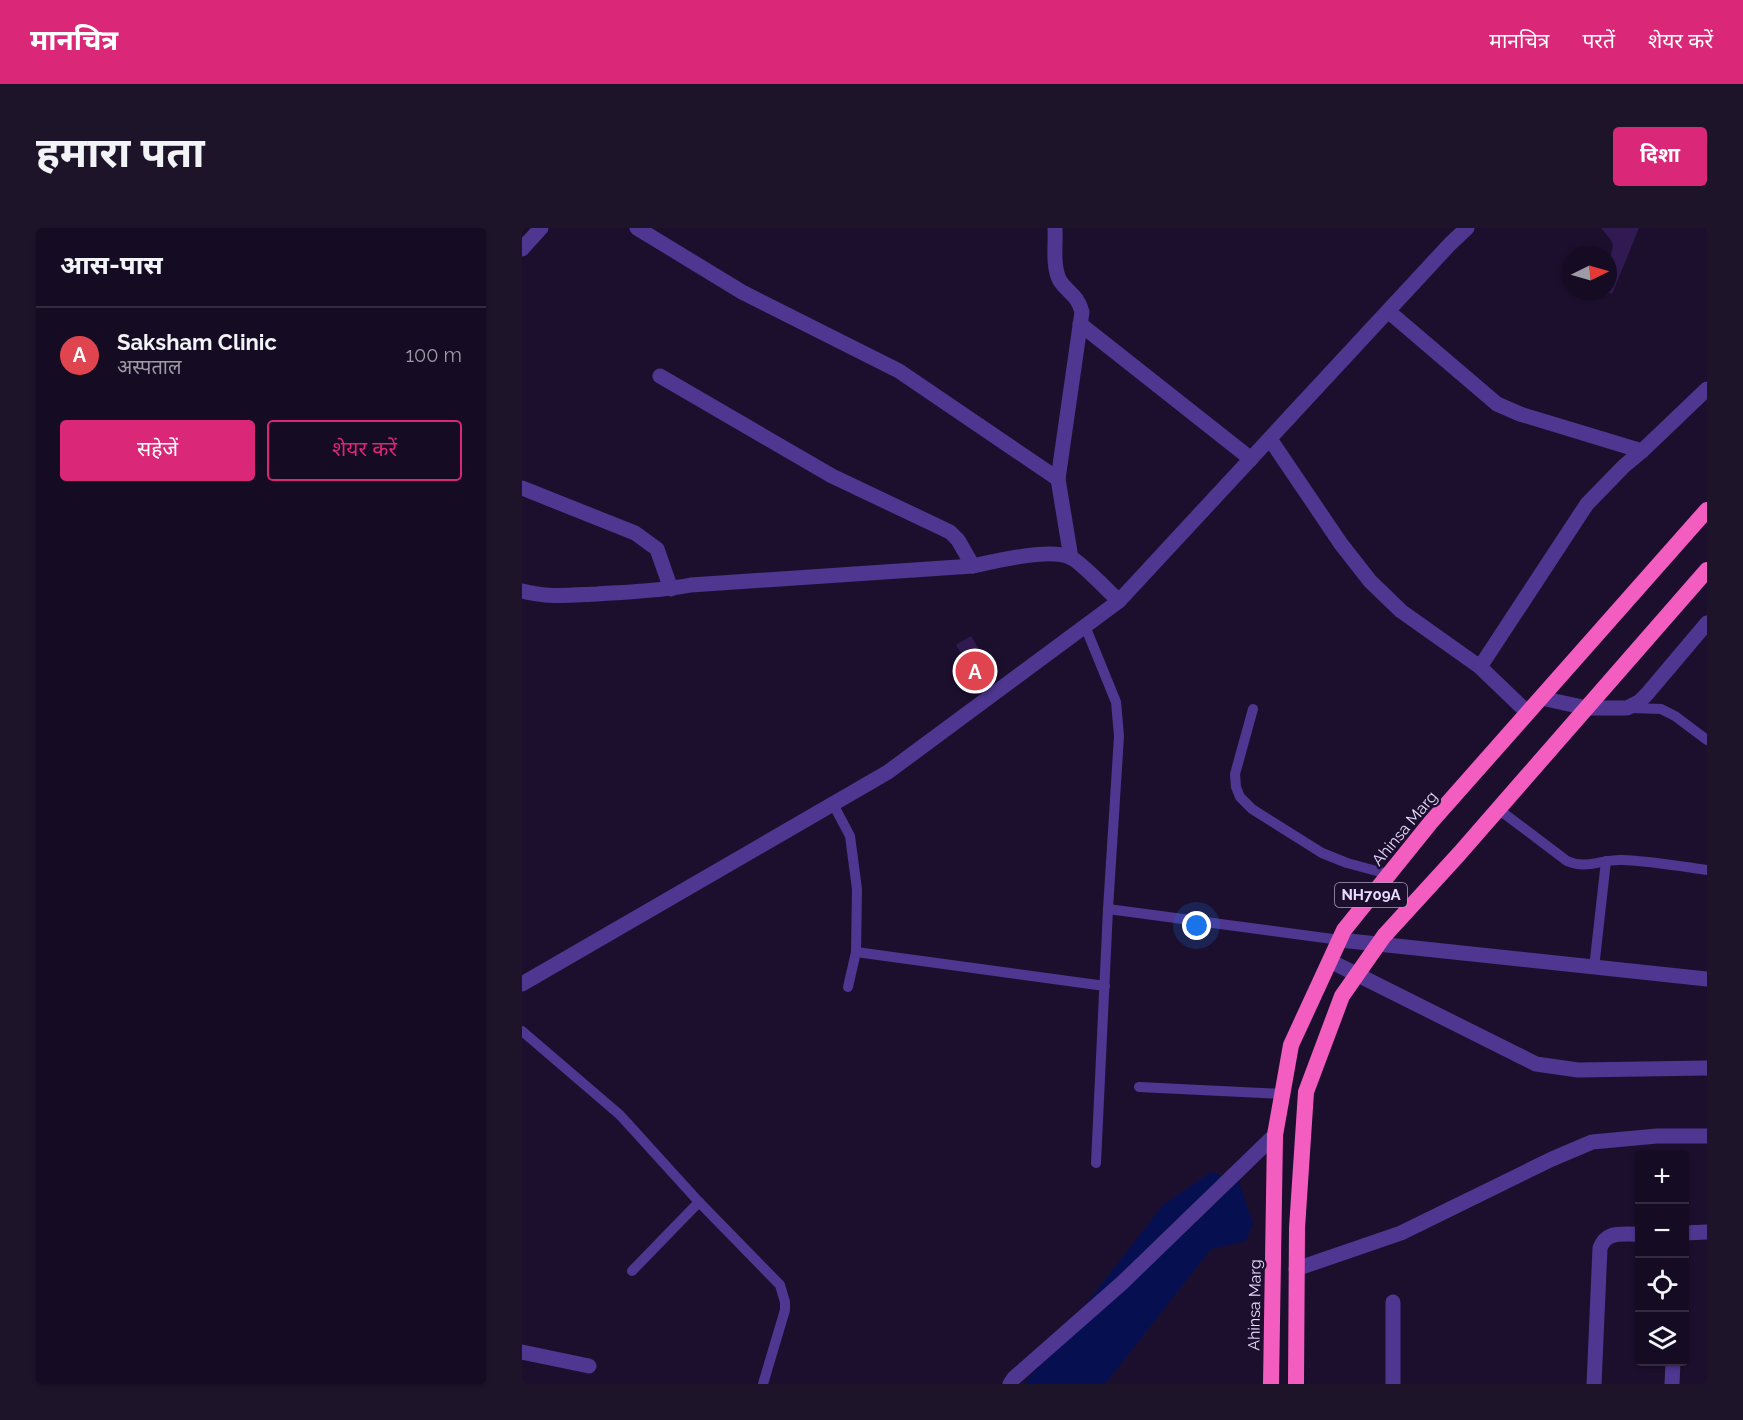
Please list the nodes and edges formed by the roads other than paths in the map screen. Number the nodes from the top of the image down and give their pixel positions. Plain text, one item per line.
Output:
1 (541, 228) edge
2 (637, 228) edge
3 (1056, 228) edge
4 (1467, 228) edge
5 (522, 249) edge
6 (1388, 311) junction
7 (1080, 324) junction
8 (660, 376) dead end
9 (1707, 389) edge
10 (1269, 439) junction
11 (1642, 451) junction
12 (1251, 459) junction
13 (1058, 479) junction
14 (522, 488) edge
15 (1707, 510) edge
16 (1071, 558) junction
17 (973, 566) junction
18 (1707, 570) edge
19 (671, 589) junction
20 (522, 591) edge
21 (1119, 601) junction
22 (1707, 623) edge
23 (1085, 626) junction
24 (1480, 667) junction
25 (1541, 698) junction
26 (1587, 708) junction
27 (1627, 708) junction
28 (1254, 710) dead end
29 (1528, 713) junction
30 (1707, 740) edge
31 (833, 804) junction
32 (1498, 809) junction
33 (1606, 861) junction
34 (1707, 870) edge
35 (1388, 874) junction
36 (1108, 909) junction
37 (1340, 940) junction
38 (1377, 945) junction
39 (856, 952) junction
40 (1330, 961) junction
41 (1594, 968) junction
42 (1357, 974) junction
43 (1707, 979) edge
44 (522, 984) edge
45 (1105, 986) junction
46 (848, 987) dead end
47 (522, 1031) edge
48 (1707, 1068) edge
49 (1139, 1087) dead end
50 (1282, 1094) junction
51 (1275, 1135) junction
52 (1707, 1136) edge
53 (1096, 1163) dead end
54 (699, 1202) junction
55 (1707, 1232) edge
56 (1689, 1233) edge
57 (1635, 1234) edge
58 (1296, 1269) junction
59 (632, 1271) dead end
60 (1394, 1302) dead end
61 (522, 1352) edge
62 (589, 1366) dead end
63 (1673, 1366) edge
64 (762, 1384) edge
65 (1010, 1384) edge
66 (1271, 1384) edge
67 (1296, 1384) edge
68 (1393, 1384) edge
69 (1594, 1384) edge
70 (1672, 1384) edge

1 - 5 street
2 - 13 street
3 - 7 street
4 - 6 street
6 - 10 street
6 - 11 street
7 - 12 street
7 - 13 street
8 - 17 street
9 - 11 street
10 - 12 street
10 - 24 street
11 - 24 street
12 - 21 street
13 - 16 street
14 - 19 street
15 - 25 highway, Ahinsa Marg / NH709A
16 - 17 street
16 - 21 street
17 - 19 street
18 - 26 highway, NH709A
19 - 20 street
21 - 23 street
22 - 27 street
23 - 31 street
23 - 36 lane
24 - 29 street
25 - 26 street
25 - 29 highway, Ahinsa Marg / NH709A
26 - 27 street
26 - 32 highway, NH709A
27 - 30 lane
28 - 35 lane
29 - 35 highway, Ahinsa Marg / NH709A
31 - 39 lane
31 - 44 street
32 - 33 lane
32 - 38 highway, NH709A
33 - 34 lane
33 - 41 lane
35 - 37 highway, Ahinsa Marg / NH709A
36 - 37 lane
36 - 45 lane
37 - 38 street
37 - 40 highway, Ahinsa Marg / NH709A
38 - 41 street
38 - 42 highway, NH709A
39 - 45 lane
39 - 46 lane
40 - 42 street
40 - 50 highway, Ahinsa Marg / NH709A
41 - 43 street
42 - 48 street
42 - 58 highway, NH709A
45 - 53 lane
47 - 54 lane
49 - 50 lane
50 - 51 highway, Ahinsa Marg / NH709A
51 - 65 street
51 - 66 highway, Ahinsa Marg / NH709A
52 - 58 street
54 - 59 lane
54 - 64 lane
55 - 56 street
57 - 69 street
58 - 67 highway, NH709A
60 - 68 street
61 - 62 street
63 - 70 street

